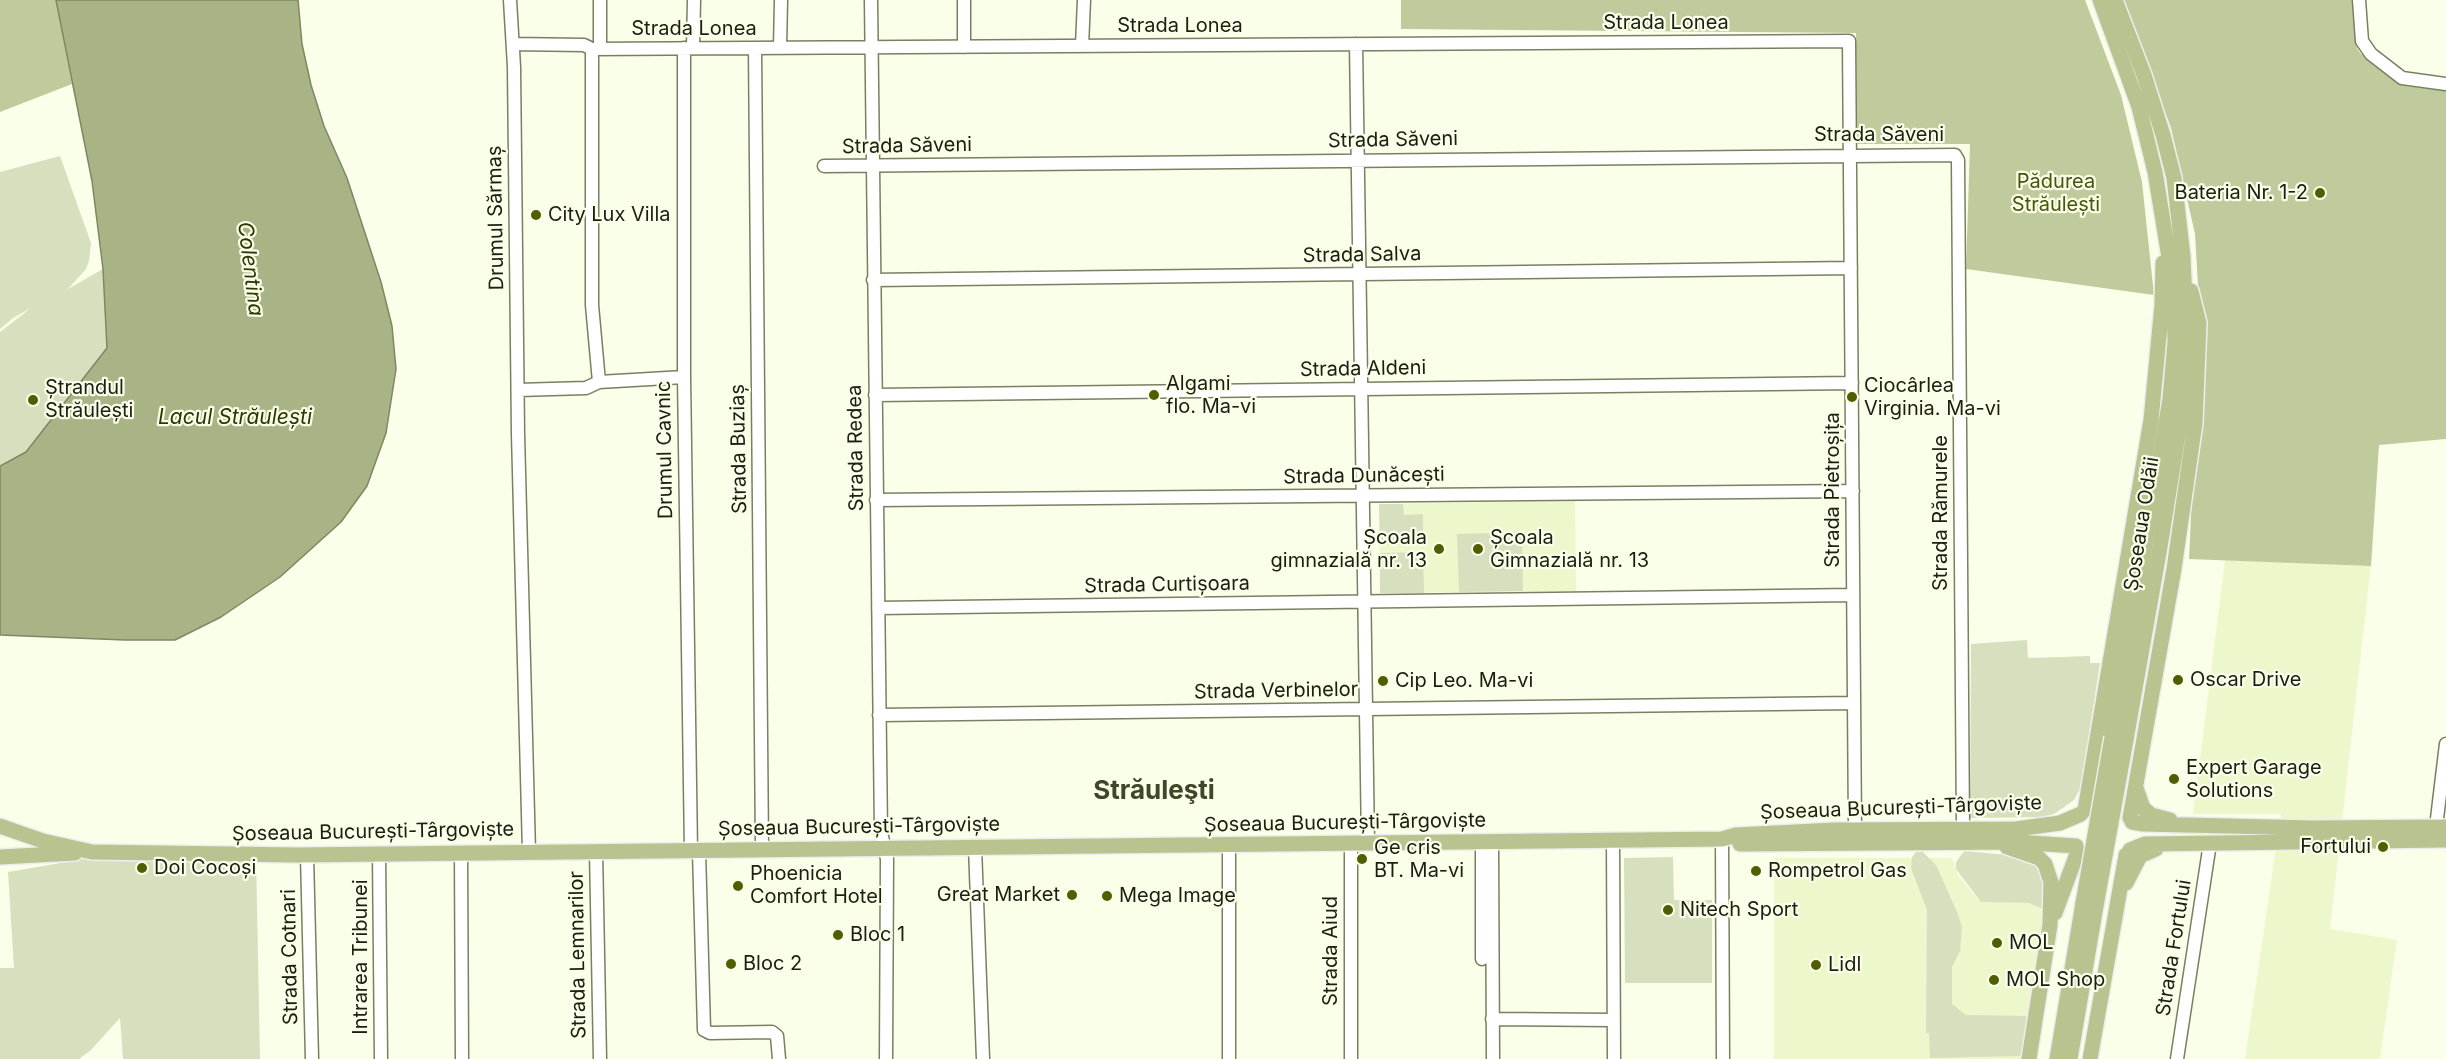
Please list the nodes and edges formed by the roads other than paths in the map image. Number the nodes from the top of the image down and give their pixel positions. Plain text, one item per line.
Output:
1 (510, 0) edge
2 (600, 0) edge
3 (694, 0) edge
4 (781, 0) edge
5 (871, 0) edge
6 (964, 0) edge
7 (1084, 0) edge
8 (2100, 0) edge
9 (2115, 0) edge
10 (2358, 0) edge
11 (1849, 41) joint
12 (513, 44) junction
13 (1356, 44) junction
14 (964, 46) junction
15 (1082, 46) junction
16 (870, 47) junction
17 (689, 48) junction
18 (755, 48) junction
19 (780, 48) junction
20 (596, 49) junction
21 (2446, 84) edge
22 (1850, 155) junction
23 (1358, 160) junction
24 (1958, 160) joint
25 (824, 166) dead end
26 (872, 166) junction
27 (2163, 227) junction
28 (2183, 256) junction
29 (1851, 268) junction
30 (1359, 274) junction
31 (873, 280) junction
32 (684, 376) junction
33 (599, 382) junction
34 (1852, 383) junction
35 (1361, 389) junction
36 (518, 390) junction
37 (875, 395) junction
38 (1853, 491) junction
39 (1363, 496) junction
40 (876, 500) junction
41 (1853, 596) junction
42 (1364, 602) junction
43 (878, 608) junction
44 (1854, 703) junction
45 (1366, 709) junction
46 (879, 715) junction
47 (2119, 738) junction
48 (2446, 744) edge
49 (2135, 785) junction
50 (2083, 812) junction
51 (2131, 820) junction
52 (0, 826) edge
53 (2196, 826) junction
54 (2441, 827) edge
55 (1855, 830) junction
56 (1963, 830) junction
57 (1722, 839) junction
58 (2446, 840) edge
59 (1613, 841) junction
60 (1487, 842) junction
61 (1977, 842) junction
62 (1351, 843) junction
63 (1368, 843) junction
64 (2207, 843) junction
65 (1229, 845) junction
66 (975, 847) junction
67 (883, 848) junction
68 (2077, 848) junction
69 (762, 849) junction
70 (596, 851) junction
71 (695, 851) junction
72 (92, 852) junction
73 (529, 852) junction
74 (2128, 852) junction
75 (461, 853) junction
76 (379, 854) junction
77 (307, 855) junction
78 (0, 857) edge
79 (2090, 905) junction
80 (2050, 925) junction
81 (2112, 929) junction
82 (1482, 958) dead end
83 (1492, 1019) junction
84 (1613, 1020) junction
85 (312, 1059) edge
86 (381, 1059) edge
87 (462, 1059) edge
88 (600, 1059) edge
89 (779, 1059) edge
90 (886, 1059) edge
91 (983, 1059) edge
92 (1229, 1059) edge
93 (1351, 1059) edge
94 (1492, 1059) edge
95 (1614, 1059) edge
96 (1723, 1059) edge
97 (2029, 1059) edge
98 (2057, 1059) edge
99 (2070, 1059) edge
100 (2090, 1059) edge
101 (2177, 1059) edge

1 - 12 street, Drumul Sărmaș
2 - 20 street
3 - 17 street, Drumul Cavnic
4 - 19 street
5 - 16 street, Strada Redea
6 - 14 street
7 - 15 street
8 - 27 main road, Șoseaua Odăii
9 - 28 main road, Șoseaua Odăii
10 - 21 street
11 - 13 street, Strada Lonea
11 - 22 street, Strada Pietroșița
12 - 20 street, Strada Lonea
12 - 36 street, Drumul Sărmaș
13 - 15 street, Strada Lonea
13 - 23 street
14 - 15 street, Strada Lonea
14 - 16 street, Strada Lonea
16 - 19 street, Strada Lonea
16 - 26 street, Strada Redea
17 - 18 street, Strada Lonea
17 - 20 street, Strada Lonea
17 - 32 street, Drumul Cavnic
18 - 19 street, Strada Lonea
18 - 69 street, Strada Buziaș
20 - 33 street
22 - 23 street, Strada Săveni
22 - 24 street, Strada Săveni
22 - 29 street, Strada Pietroșița
23 - 26 street, Strada Săveni
23 - 30 street
24 - 56 street, Strada Rămurele
25 - 26 street, Strada Săveni
26 - 31 street, Strada Redea
27 - 47 main road, Șoseaua Odăii
27 - 50 main road
28 - 47 main road, Șoseaua Odăii
28 - 49 main road
29 - 30 street, Strada Salva
29 - 34 street, Strada Pietroșița
30 - 31 street, Strada Salva
30 - 35 street
31 - 37 street, Strada Redea
32 - 33 street
32 - 71 street, Drumul Cavnic
33 - 36 street
34 - 35 street, Strada Aldeni
34 - 38 street, Strada Pietroșița
35 - 37 street, Strada Aldeni
35 - 39 street
36 - 73 street, Drumul Sărmaș
37 - 40 street, Strada Redea
38 - 39 street, Strada Dunăcești
38 - 41 street, Strada Pietroșița
39 - 40 street, Strada Dunăcești
39 - 42 street
40 - 43 street, Strada Redea
41 - 42 street, Strada Curtișoara
41 - 44 street, Strada Pietroșița
42 - 43 street, Strada Curtișoara
42 - 45 street
43 - 46 street, Strada Redea
44 - 45 street, Strada Verbinelor
44 - 55 street, Strada Pietroșița
45 - 46 street, Strada Verbinelor
45 - 63 street
46 - 67 street, Strada Redea
47 - 79 main road, Șoseaua Odăii, bridge
48 - 54 street
49 - 51 main road
49 - 53 main road
50 - 51 main road
50 - 56 main road, Șoseaua București-Târgoviște
50 - 68 main road
51 - 53 main road
51 - 74 main road
52 - 72 main road, Șoseaua București-Târgoviște
53 - 54 main road
55 - 56 main road, Șoseaua București-Târgoviște
55 - 57 main road, Șoseaua București-Târgoviște
57 - 59 main road, Șoseaua București-Târgoviște
57 - 61 main road, Șoseaua București-Târgoviște
57 - 96 street
58 - 64 main road
59 - 60 main road, Șoseaua București-Târgoviște
59 - 84 street
60 - 63 main road, Șoseaua București-Târgoviște
60 - 82 street
60 - 83 street
61 - 68 main road, Șoseaua București-Târgoviște
61 - 80 main road
62 - 63 main road, Șoseaua București-Târgoviște
62 - 65 main road, Șoseaua București-Târgoviște
62 - 93 street, Strada Aiud
64 - 74 main road
64 - 81 main road
64 - 101 street, Strada Fortului
65 - 66 main road, Șoseaua București-Târgoviște
65 - 92 street
66 - 67 main road, Șoseaua București-Târgoviște
66 - 91 street
67 - 69 main road, Șoseaua București-Târgoviște
67 - 90 street, Strada Redea
68 - 74 main road
68 - 80 main road
69 - 71 main road, Șoseaua București-Târgoviște
70 - 71 main road, Șoseaua București-Târgoviște
70 - 73 main road, Șoseaua București-Târgoviște
70 - 88 street, Strada Lemnarilor
71 - 89 street, Drumul Cavnic
72 - 77 main road, Șoseaua București-Târgoviște
72 - 78 main road
73 - 75 main road, Șoseaua București-Târgoviște
74 - 81 main road
75 - 76 main road, Șoseaua București-Târgoviște
75 - 87 street
76 - 77 main road, Șoseaua București-Târgoviște
76 - 86 street, Intrarea Tribunei
77 - 85 street, Strada Cotnari
79 - 98 main road, Șoseaua Odăii
79 - 99 main road, Șoseaua Odăii
80 - 97 main road
81 - 100 main road
83 - 84 street
83 - 94 street
84 - 95 street

